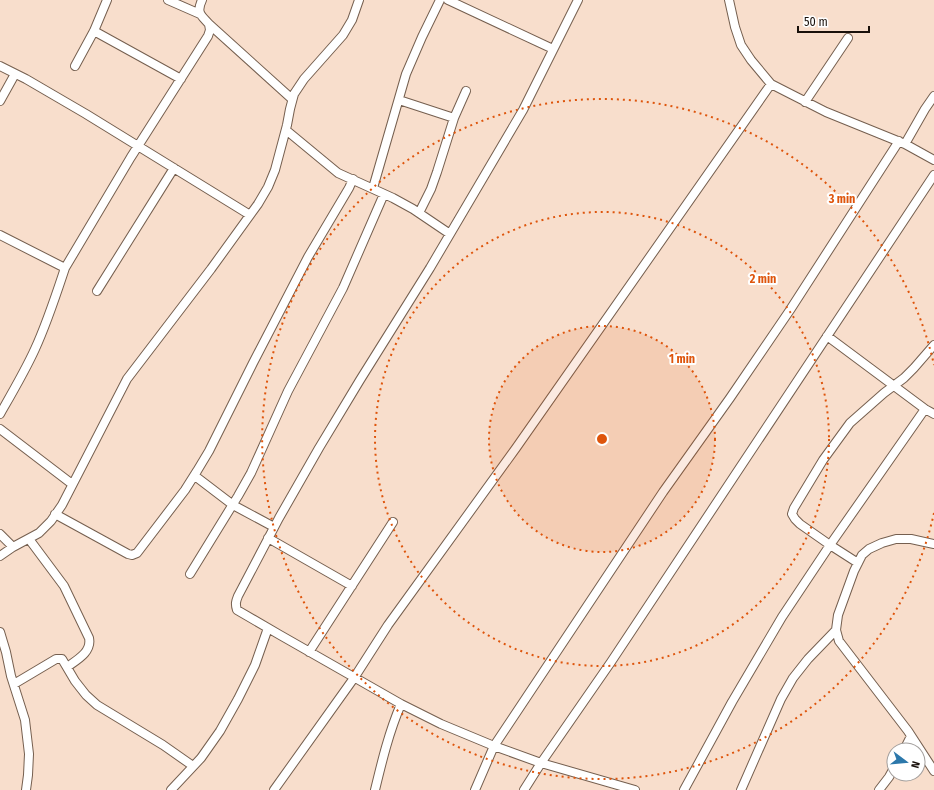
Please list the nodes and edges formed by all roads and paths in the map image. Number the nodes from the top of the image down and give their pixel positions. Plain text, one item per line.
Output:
1 (108, 0) edge
2 (168, 0) edge
3 (202, 0) edge
4 (359, 0) edge
5 (440, 0) edge
6 (448, 0) edge
7 (578, 0) edge
8 (728, 0) edge
9 (200, 14) junction
10 (209, 24) junction
11 (94, 31) junction
12 (848, 38) dead end
13 (553, 49) junction
14 (0, 66) edge
15 (75, 66) dead end
16 (15, 74) junction
17 (181, 79) junction
18 (771, 84) junction
19 (466, 91) dead end
20 (934, 96) edge
21 (292, 99) junction
22 (399, 100) junction
23 (0, 101) edge
24 (805, 102) junction
25 (454, 118) junction
26 (286, 130) junction
27 (902, 143) junction
28 (138, 146) junction
29 (934, 160) edge
30 (174, 168) junction
31 (934, 174) edge
32 (353, 179) junction
33 (373, 188) junction
34 (384, 194) junction
35 (419, 213) junction
36 (250, 215) junction
37 (450, 234) junction
38 (0, 235) edge
39 (65, 268) junction
40 (97, 291) dead end
41 (827, 336) junction
42 (934, 345) edge
43 (895, 385) junction
44 (925, 409) junction
45 (0, 414) edge
46 (934, 414) edge
47 (0, 429) edge
48 (195, 476) junction
49 (72, 484) junction
50 (233, 505) junction
51 (55, 514) junction
52 (393, 522) dead end
53 (274, 527) junction
54 (0, 534) edge
55 (29, 538) junction
56 (268, 538) junction
57 (934, 544) edge
58 (830, 545) junction
59 (13, 547) junction
60 (0, 556) edge
61 (858, 563) junction
62 (190, 574) dead end
63 (352, 586) junction
64 (268, 628) junction
65 (836, 630) junction
66 (0, 632) edge
67 (309, 652) junction
68 (67, 667) junction
69 (354, 678) junction
70 (14, 684) junction
71 (401, 704) junction
72 (911, 736) junction
73 (908, 742) edge
74 (494, 746) junction
75 (542, 763) junction
76 (194, 766) junction
77 (934, 771) edge
78 (886, 781) edge
79 (613, 787) edge
80 (26, 790) edge
81 (171, 790) edge
82 (274, 790) edge
83 (375, 790) edge
84 (475, 790) edge
85 (524, 790) edge
86 (635, 790) edge
87 (684, 790) edge
88 (741, 790) edge
89 (879, 790) edge

1 - 11 street
2 - 9 street
3 - 9 street
4 - 21 street
5 - 22 street
6 - 13 street
7 - 13 street
8 - 18 street
9 - 10 street
10 - 17 street
10 - 21 street
11 - 15 street
11 - 17 street
12 - 24 street
13 - 37 street
14 - 16 street
16 - 23 street
16 - 28 street
17 - 28 street
18 - 24 street
18 - 69 street
19 - 25 street
20 - 27 street
21 - 26 street
22 - 25 street
22 - 33 street
24 - 27 street
25 - 35 street
26 - 32 street
26 - 36 street
27 - 29 street
27 - 74 street
28 - 30 street
28 - 39 street
30 - 36 street
30 - 40 street
31 - 41 street
32 - 33 street
32 - 48 street
33 - 34 street
34 - 35 street
34 - 50 street
35 - 37 street
36 - 49 street
37 - 53 street
38 - 39 street
39 - 45 street
41 - 43 street
41 - 75 street
42 - 43 street
43 - 44 street
43 - 58 street
44 - 46 street
44 - 58 street
47 - 49 street
48 - 50 street
48 - 51 street
49 - 51 street
50 - 53 street
50 - 62 street
51 - 55 street
52 - 63 street
53 - 56 street
54 - 59 street
55 - 59 street
55 - 68 street
56 - 63 street
56 - 64 street
57 - 61 street
58 - 61 street
58 - 87 street
59 - 60 street
61 - 65 street
63 - 67 street
64 - 67 street
64 - 76 street
65 - 72 street
65 - 88 street
66 - 70 street
67 - 69 street
68 - 70 street
68 - 76 street
69 - 71 street
69 - 82 street
70 - 80 street
71 - 74 street
71 - 83 street
72 - 73 street
72 - 77 street
74 - 75 street
74 - 84 street
75 - 79 street
75 - 85 street
76 - 81 street
78 - 89 street
79 - 86 street

